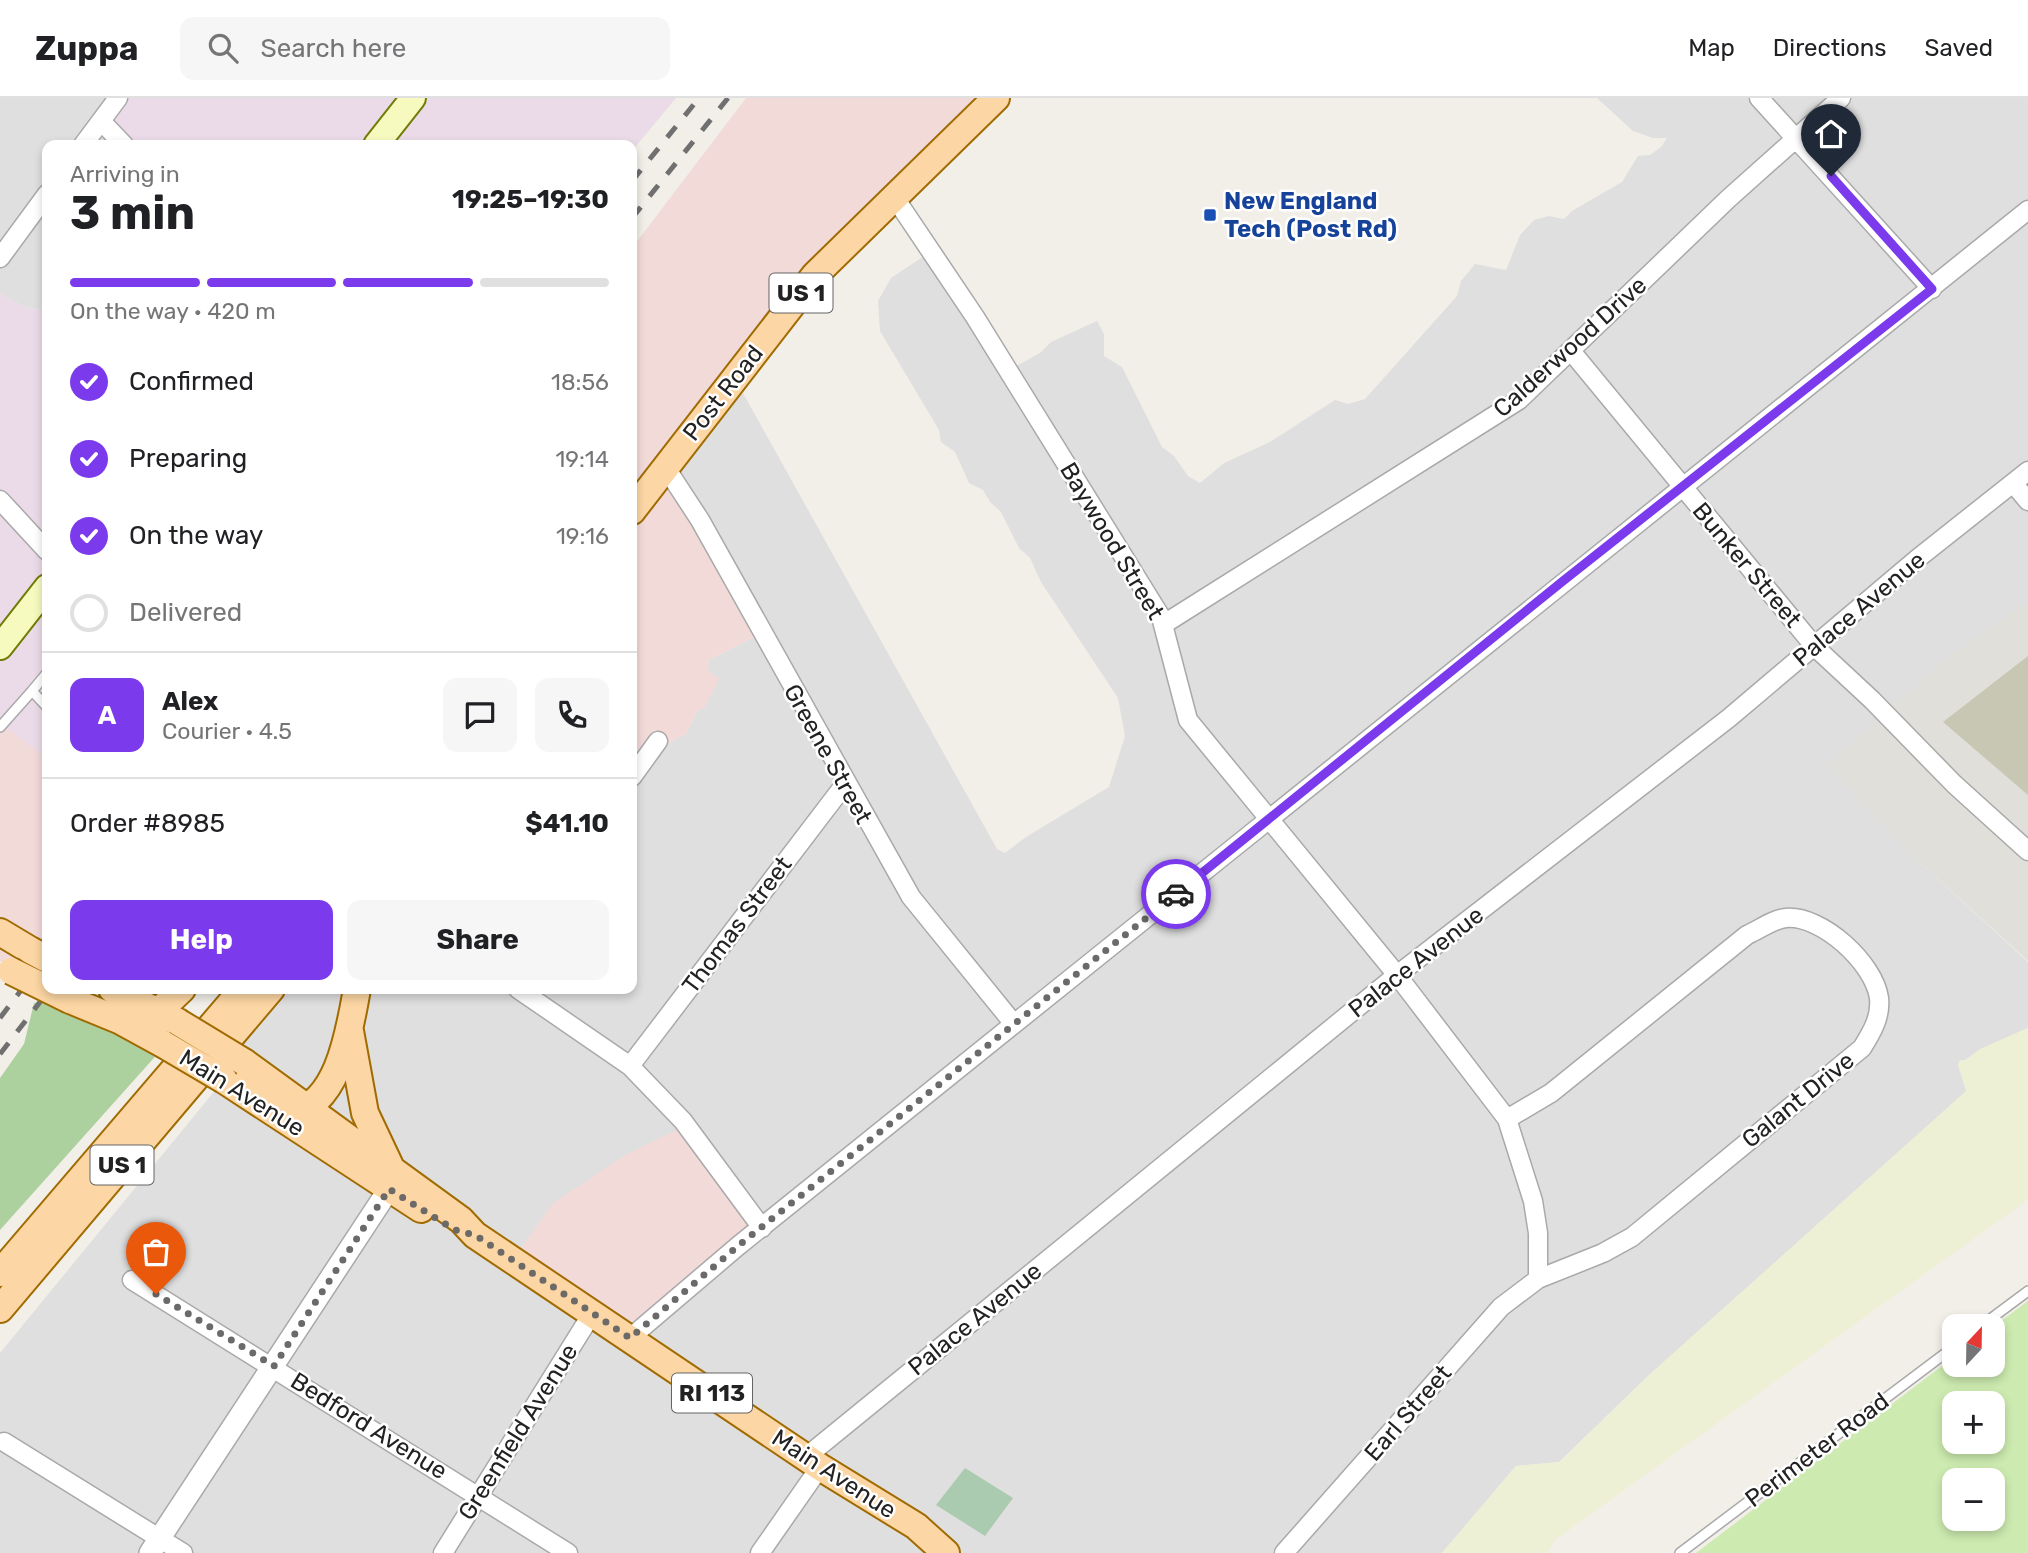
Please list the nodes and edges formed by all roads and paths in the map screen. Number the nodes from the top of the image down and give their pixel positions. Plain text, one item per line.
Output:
1 (118, 98) edge
2 (413, 98) edge
3 (996, 98) edge
4 (1759, 98) edge
5 (1841, 98) edge
6 (101, 121) junction
7 (1797, 139) junction
8 (87, 140) edge
9 (119, 140) edge
10 (380, 140) edge
11 (894, 195) junction
12 (42, 201) edge
13 (2028, 210) edge
14 (0, 258) edge
15 (1932, 289) junction
16 (1572, 351) junction
17 (666, 468) junction
18 (2028, 471) edge
19 (2013, 483) junction
20 (1682, 486) junction
21 (0, 500) edge
22 (2028, 501) edge
23 (637, 505) edge
24 (42, 546) edge
25 (42, 593) edge
26 (1164, 624) junction
27 (0, 647) edge
28 (1815, 647) junction
29 (42, 679) edge
30 (32, 691) junction
31 (42, 702) edge
32 (0, 727) edge
33 (658, 741) dead end
34 (637, 770) edge
35 (845, 784) junction
36 (1268, 820) junction
37 (2028, 851) edge
38 (0, 932) edge
39 (39, 954) edge
40 (5, 968) edge
41 (1397, 975) junction
42 (42, 986) edge
43 (58, 994) edge
44 (121, 994) edge
45 (180, 994) edge
46 (241, 994) edge
47 (264, 994) edge
48 (356, 994) edge
49 (532, 994) edge
50 (168, 1017) junction
51 (234, 1017) junction
52 (1014, 1024) junction
53 (351, 1031) junction
54 (157, 1041) junction
55 (630, 1066) junction
56 (262, 1105) junction
57 (307, 1107) junction
58 (1507, 1119) junction
59 (390, 1178) junction
60 (762, 1228) junction
61 (0, 1273) edge
62 (1538, 1279) junction
63 (132, 1280) dead end
64 (2028, 1291) edge
65 (0, 1309) edge
66 (593, 1312) junction
67 (1997, 1314) edge
68 (630, 1338) junction
69 (1942, 1356) edge
70 (274, 1366) junction
71 (4, 1442) dead end
72 (813, 1462) junction
73 (478, 1495) junction
74 (155, 1546) edge
75 (183, 1553) edge
76 (443, 1553) edge
77 (568, 1553) edge
78 (760, 1553) edge
79 (946, 1553) edge
80 (1284, 1553) edge
81 (1680, 1553) edge

1 - 6 street
2 - 10 main road
3 - 11 main road, Post Road / US 1
4 - 7 street
5 - 7 street, Calderwood Drive
6 - 8 street
6 - 9 street
7 - 15 street
7 - 16 street, Calderwood Drive
11 - 17 main road, Post Road / US 1
11 - 26 street, Baywood Street
12 - 14 street
13 - 15 street
15 - 20 street
16 - 20 street, Bunker Street
16 - 26 street, Calderwood Drive
17 - 23 main road, Post Road / US 1
17 - 35 street, Greene Street
18 - 19 street, Palace Avenue
19 - 22 street
19 - 28 street, Palace Avenue
20 - 28 street, Bunker Street
20 - 36 street
21 - 24 street
25 - 27 main road
26 - 36 street, Baywood Street
28 - 37 street, Bunker Street
28 - 41 street, Palace Avenue
29 - 30 lane
30 - 31 lane
30 - 32 lane
33 - 34 street
35 - 52 street, Greene Street
35 - 55 street, Thomas Street
36 - 41 street, Baywood Street
36 - 52 street
38 - 39 main road
40 - 42 main road, Main Avenue / RI 113, bridge
41 - 58 street, Baywood Street
41 - 72 street, Palace Avenue
43 - 54 main road, Main Avenue / RI 113, bridge
44 - 50 main road, Main Avenue / RI 113
45 - 50 main road
46 - 51 main road, US 1
47 - 51 main road, US 1
48 - 53 main road
49 - 55 street
50 - 54 main road
50 - 57 main road, Main Avenue / RI 113, bridge
51 - 61 main road, US 1
51 - 65 main road, US 1
52 - 60 street
53 - 57 main road
53 - 59 main road
54 - 56 main road, Main Avenue / RI 113, bridge
55 - 60 street
56 - 57 main road
56 - 59 main road, Main Avenue / RI 113
57 - 59 main road, Main Avenue / RI 113
58 - 62 street, Baywood Street
58 - 62 street, Galant Drive
59 - 66 main road, Main Avenue / RI 113
59 - 70 street
60 - 68 street
62 - 80 street, Earl Street
63 - 70 street, Bedford Avenue
64 - 67 lane
66 - 68 main road, Main Avenue / RI 113
66 - 73 street, Greenfield Avenue
68 - 72 main road, Main Avenue / RI 113
69 - 81 lane, Perimeter Road
70 - 73 street, Bedford Avenue
70 - 74 street
71 - 74 street
72 - 78 street, Palace Avenue
72 - 79 main road, Main Avenue / RI 113
73 - 76 street, Greenfield Avenue
73 - 77 street, Bedford Avenue
74 - 75 street

